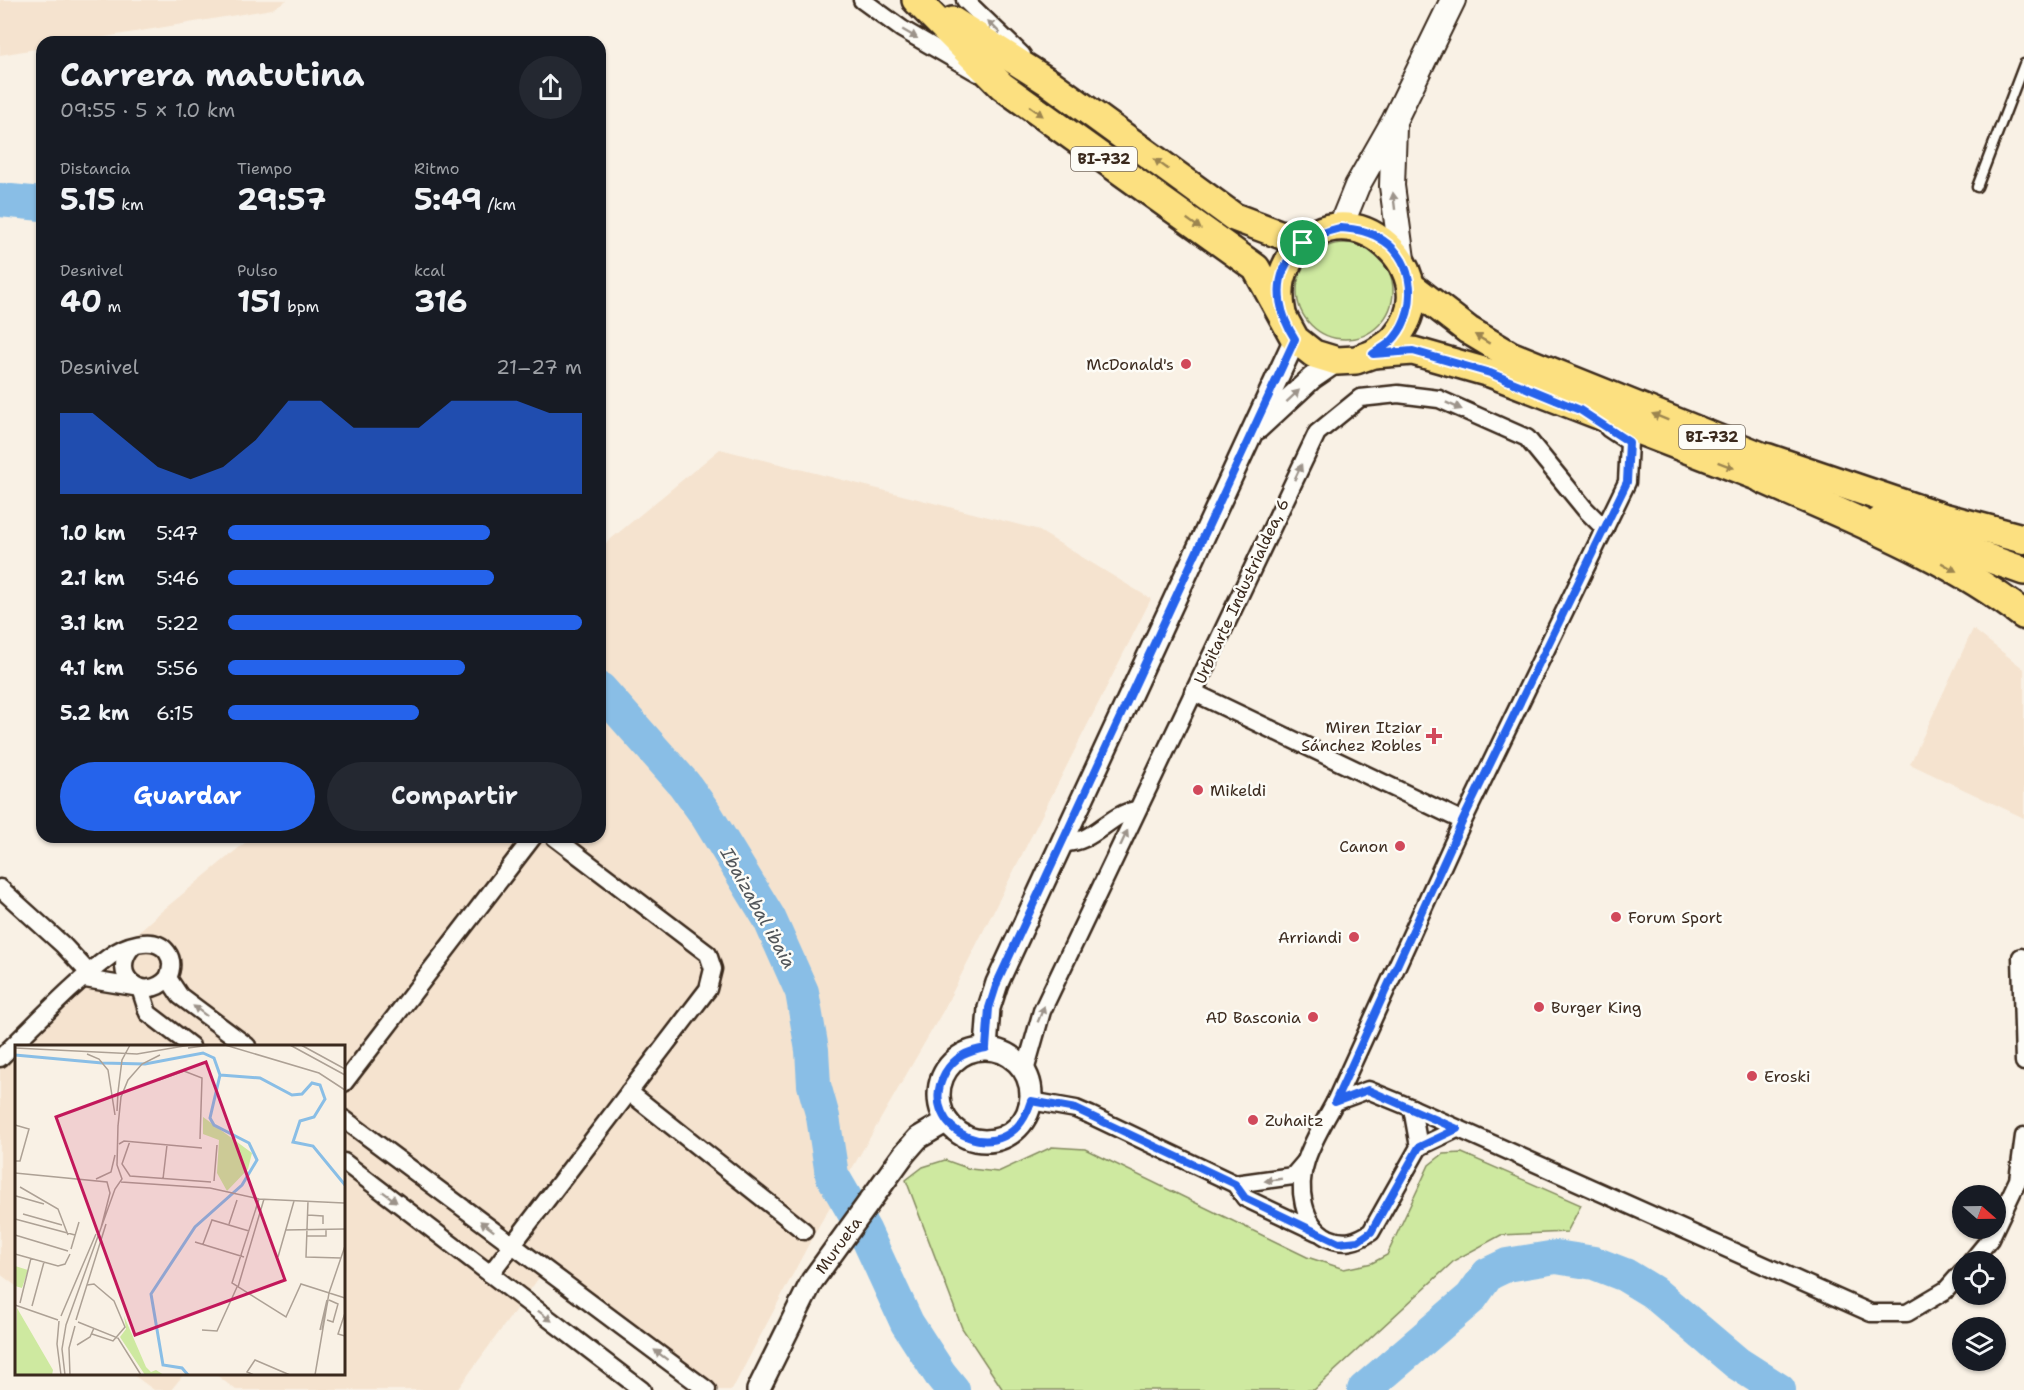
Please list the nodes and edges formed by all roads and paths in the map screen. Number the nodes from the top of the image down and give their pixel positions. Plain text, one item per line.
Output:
1 (862, 0) edge
2 (917, 0) edge
3 (965, 0) edge
4 (1454, 0) edge
5 (2024, 64) edge
6 (1050, 83) junction
7 (1002, 87) junction
8 (1394, 121) junction
9 (1977, 187) dead end
10 (1340, 228) junction
11 (1303, 243) junction
12 (1402, 259) junction
13 (1411, 286) junction
14 (1289, 330) junction
15 (1373, 354) junction
16 (1337, 361) junction
17 (1580, 410) junction
18 (1251, 435) junction
19 (1765, 468) junction
20 (1605, 529) junction
21 (2024, 539) edge
22 (2024, 571) edge
23 (2024, 615) edge
24 (1193, 692) junction
25 (1137, 810) junction
26 (1463, 820) junction
27 (527, 843) edge
28 (562, 843) edge
29 (1063, 843) junction
30 (0, 888) edge
31 (132, 947) junction
32 (2021, 957) dead end
33 (87, 976) junction
34 (168, 978) junction
35 (140, 988) junction
36 (188, 1045) edge
37 (244, 1045) edge
38 (986, 1048) junction
39 (0, 1058) edge
40 (2024, 1062) edge
41 (1025, 1071) junction
42 (345, 1082) edge
43 (629, 1092) junction
44 (1031, 1101) junction
45 (1335, 1102) junction
46 (1412, 1108) junction
47 (1432, 1118) junction
48 (345, 1120) edge
49 (947, 1121) junction
50 (1457, 1129) junction
51 (2024, 1136) edge
52 (1419, 1147) junction
53 (1305, 1162) junction
54 (345, 1163) edge
55 (1235, 1184) junction
56 (804, 1231) dead end
57 (1317, 1232) junction
58 (512, 1245) junction
59 (1980, 1251) edge
60 (490, 1274) junction
61 (1952, 1283) edge
62 (642, 1390) edge
63 (708, 1390) edge
64 (758, 1390) edge

1 -> 7 street
2 - 6 main road, BI-732
2 - 7 main road, BI-732
6 -> 3 street
4 - 8 main road
5 - 9 lane
11 -> 6 main road, BI-732
7 -> 14 main road, BI-732
8 - 10 main road
12 -> 8 main road
10 - 11 main road, BI-732
10 - 12 main road, BI-732
11 - 14 main road, BI-732
12 - 13 main road, BI-732
13 - 15 main road, BI-732
19 -> 13 main road, BI-732
14 - 16 main road, BI-732
14 - 18 street
15 - 16 main road, BI-732
15 - 17 main road, BI-732
18 -> 16 street
17 -> 19 main road, BI-732
17 - 20 street
18 - 29 street
19 - 21 highway
19 - 22 main road, BI-732
19 -> 23 highway
24 -> 20 street, Urbitarte Industrialdea, 6
20 - 26 street
24 - 25 street, Urbitarte Industrialdea, 6
24 - 26 street
25 - 29 street
41 -> 25 street, Urbitarte Industrialdea, 6
26 - 45 street
27 - 42 street
28 - 43 street
29 - 38 street
30 - 33 street
31 - 33 street
31 - 34 street
31 - 35 street
32 - 40 street
33 - 35 street
33 - 39 street
34 - 35 street
37 -> 34 street
35 - 36 street
38 - 41 street
38 - 49 street
41 - 44 street
43 - 56 street
43 - 58 street
44 - 49 street
44 - 55 street
45 - 46 street
45 - 53 street
46 - 47 street
46 - 52 street
47 - 50 street
47 - 52 street
58 -> 48 street
49 - 64 street, Murueta
50 - 52 street
50 - 61 street
51 - 59 street
52 - 57 street
53 -> 55 street
53 - 57 street
54 -> 60 street
55 - 57 street
58 - 60 street
63 -> 58 street
60 -> 62 street

